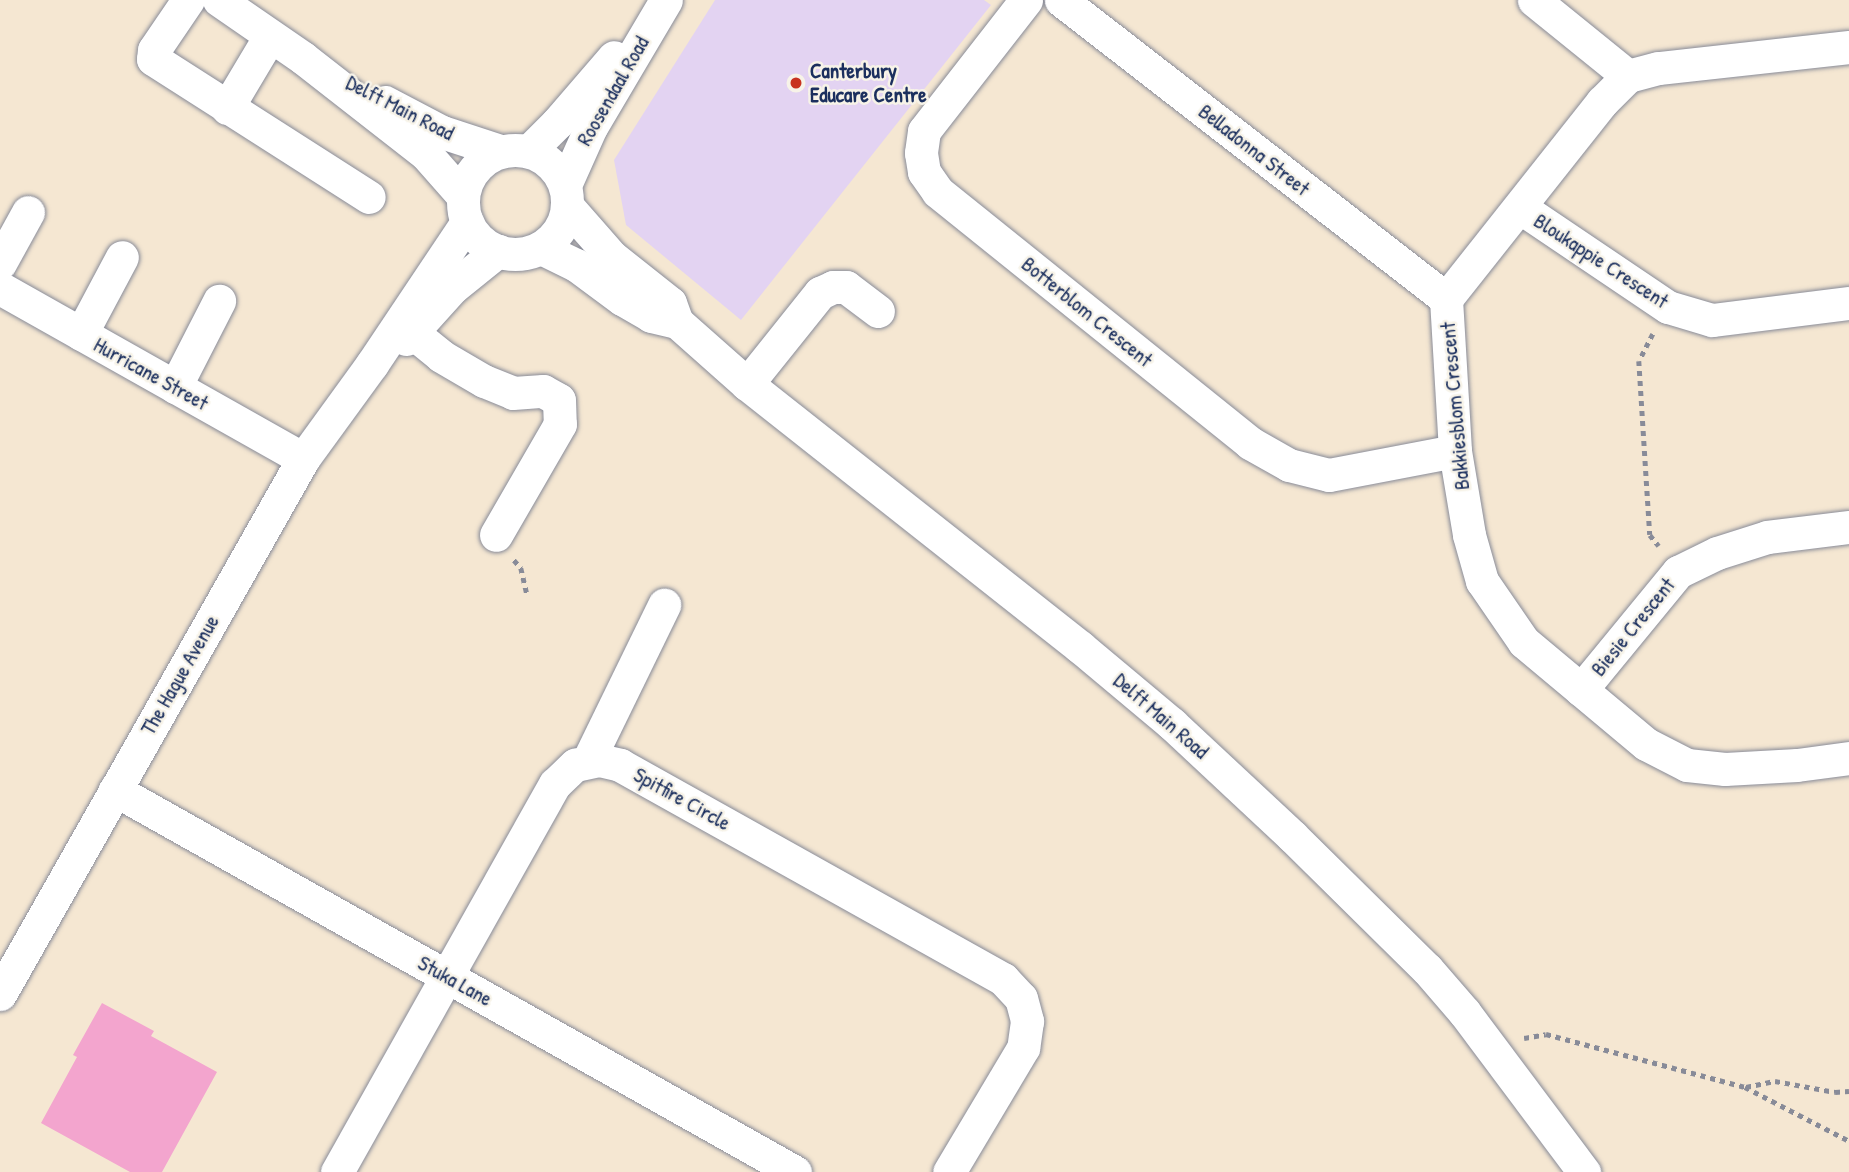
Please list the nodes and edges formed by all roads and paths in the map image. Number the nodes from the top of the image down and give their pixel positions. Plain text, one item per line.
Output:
1 (188, 0) edge
2 (219, 0) edge
3 (665, 0) edge
4 (1026, 0) edge
5 (1061, 0) edge
6 (1534, 0) edge
7 (270, 36) junction
8 (1849, 47) edge
9 (303, 58) junction
10 (1628, 76) junction
11 (227, 108) junction
12 (515, 151) junction
13 (567, 196) junction
14 (369, 197) dead end
15 (1521, 208) junction
16 (465, 209) junction
17 (28, 212) dead end
18 (541, 248) junction
19 (498, 251) junction
20 (122, 257) dead end
21 (0, 263) edge
22 (0, 288) edge
23 (1446, 299) junction
24 (219, 302) dead end
25 (1849, 303) edge
26 (1668, 307) junction
27 (878, 311) dead end
28 (677, 322) junction
29 (413, 333) junction
30 (81, 334) junction
31 (372, 365) junction
32 (747, 384) junction
33 (175, 387) junction
34 (1455, 451) junction
35 (303, 459) junction
36 (1849, 527) edge
37 (496, 535) dead end
38 (1678, 572) junction
39 (664, 604) dead end
40 (1581, 690) junction
41 (1849, 758) edge
42 (588, 761) junction
43 (115, 790) junction
44 (445, 976) junction
45 (0, 994) edge
46 (1524, 1038) dead end
47 (1745, 1087) junction
48 (1849, 1091) edge
49 (1849, 1141) edge
50 (337, 1172) edge
51 (795, 1172) edge
52 (949, 1172) edge
53 (1584, 1172) edge

1 - 11 street
2 - 7 street, Delft Main Road
3 - 12 street, Roosendaal Road
3 - 13 street, Roosendaal Road
4 - 34 street, Botterblom Crescent
5 - 23 street, Belladonna Street
6 - 10 street
7 - 9 street, Delft Main Road
7 - 11 street
8 - 10 street
9 - 12 street, Delft Main Road
9 - 16 street, Delft Main Road
10 - 15 street, Bakkiesblom Crescent
11 - 14 street
12 - 13 street
12 - 16 street
13 - 18 street
13 - 28 street, Delft Main Road
15 - 23 street, Bakkiesblom Crescent
15 - 26 street, Bloukappie Crescent
16 - 19 street
16 - 31 street, The Hague Avenue
17 - 21 street
18 - 19 street
18 - 28 street, Delft Main Road
19 - 29 street, The Hague Avenue
20 - 30 street
22 - 30 street, Hurricane Street
23 - 34 street, Bakkiesblom Crescent
24 - 33 street
25 - 26 street, Bloukappie Crescent
26 - 38 path
27 - 32 street
28 - 32 street, Delft Main Road
29 - 31 street, The Hague Avenue
29 - 37 street
30 - 33 street, Hurricane Street
31 - 35 street, The Hague Avenue
32 - 53 street, Delft Main Road
33 - 35 street, Hurricane Street
34 - 40 street, Bakkiesblom Crescent
35 - 43 street, The Hague Avenue
36 - 38 street, Biesie Crescent
38 - 40 street, Biesie Crescent
39 - 42 street
40 - 41 street, Bakkiesblom Crescent
42 - 44 street
42 - 52 street, Spitfire Circle
43 - 44 street, Stuka Lane
43 - 45 street, The Hague Avenue
44 - 50 street
44 - 51 street, Stuka Lane
46 - 47 path
47 - 48 path
47 - 49 path

